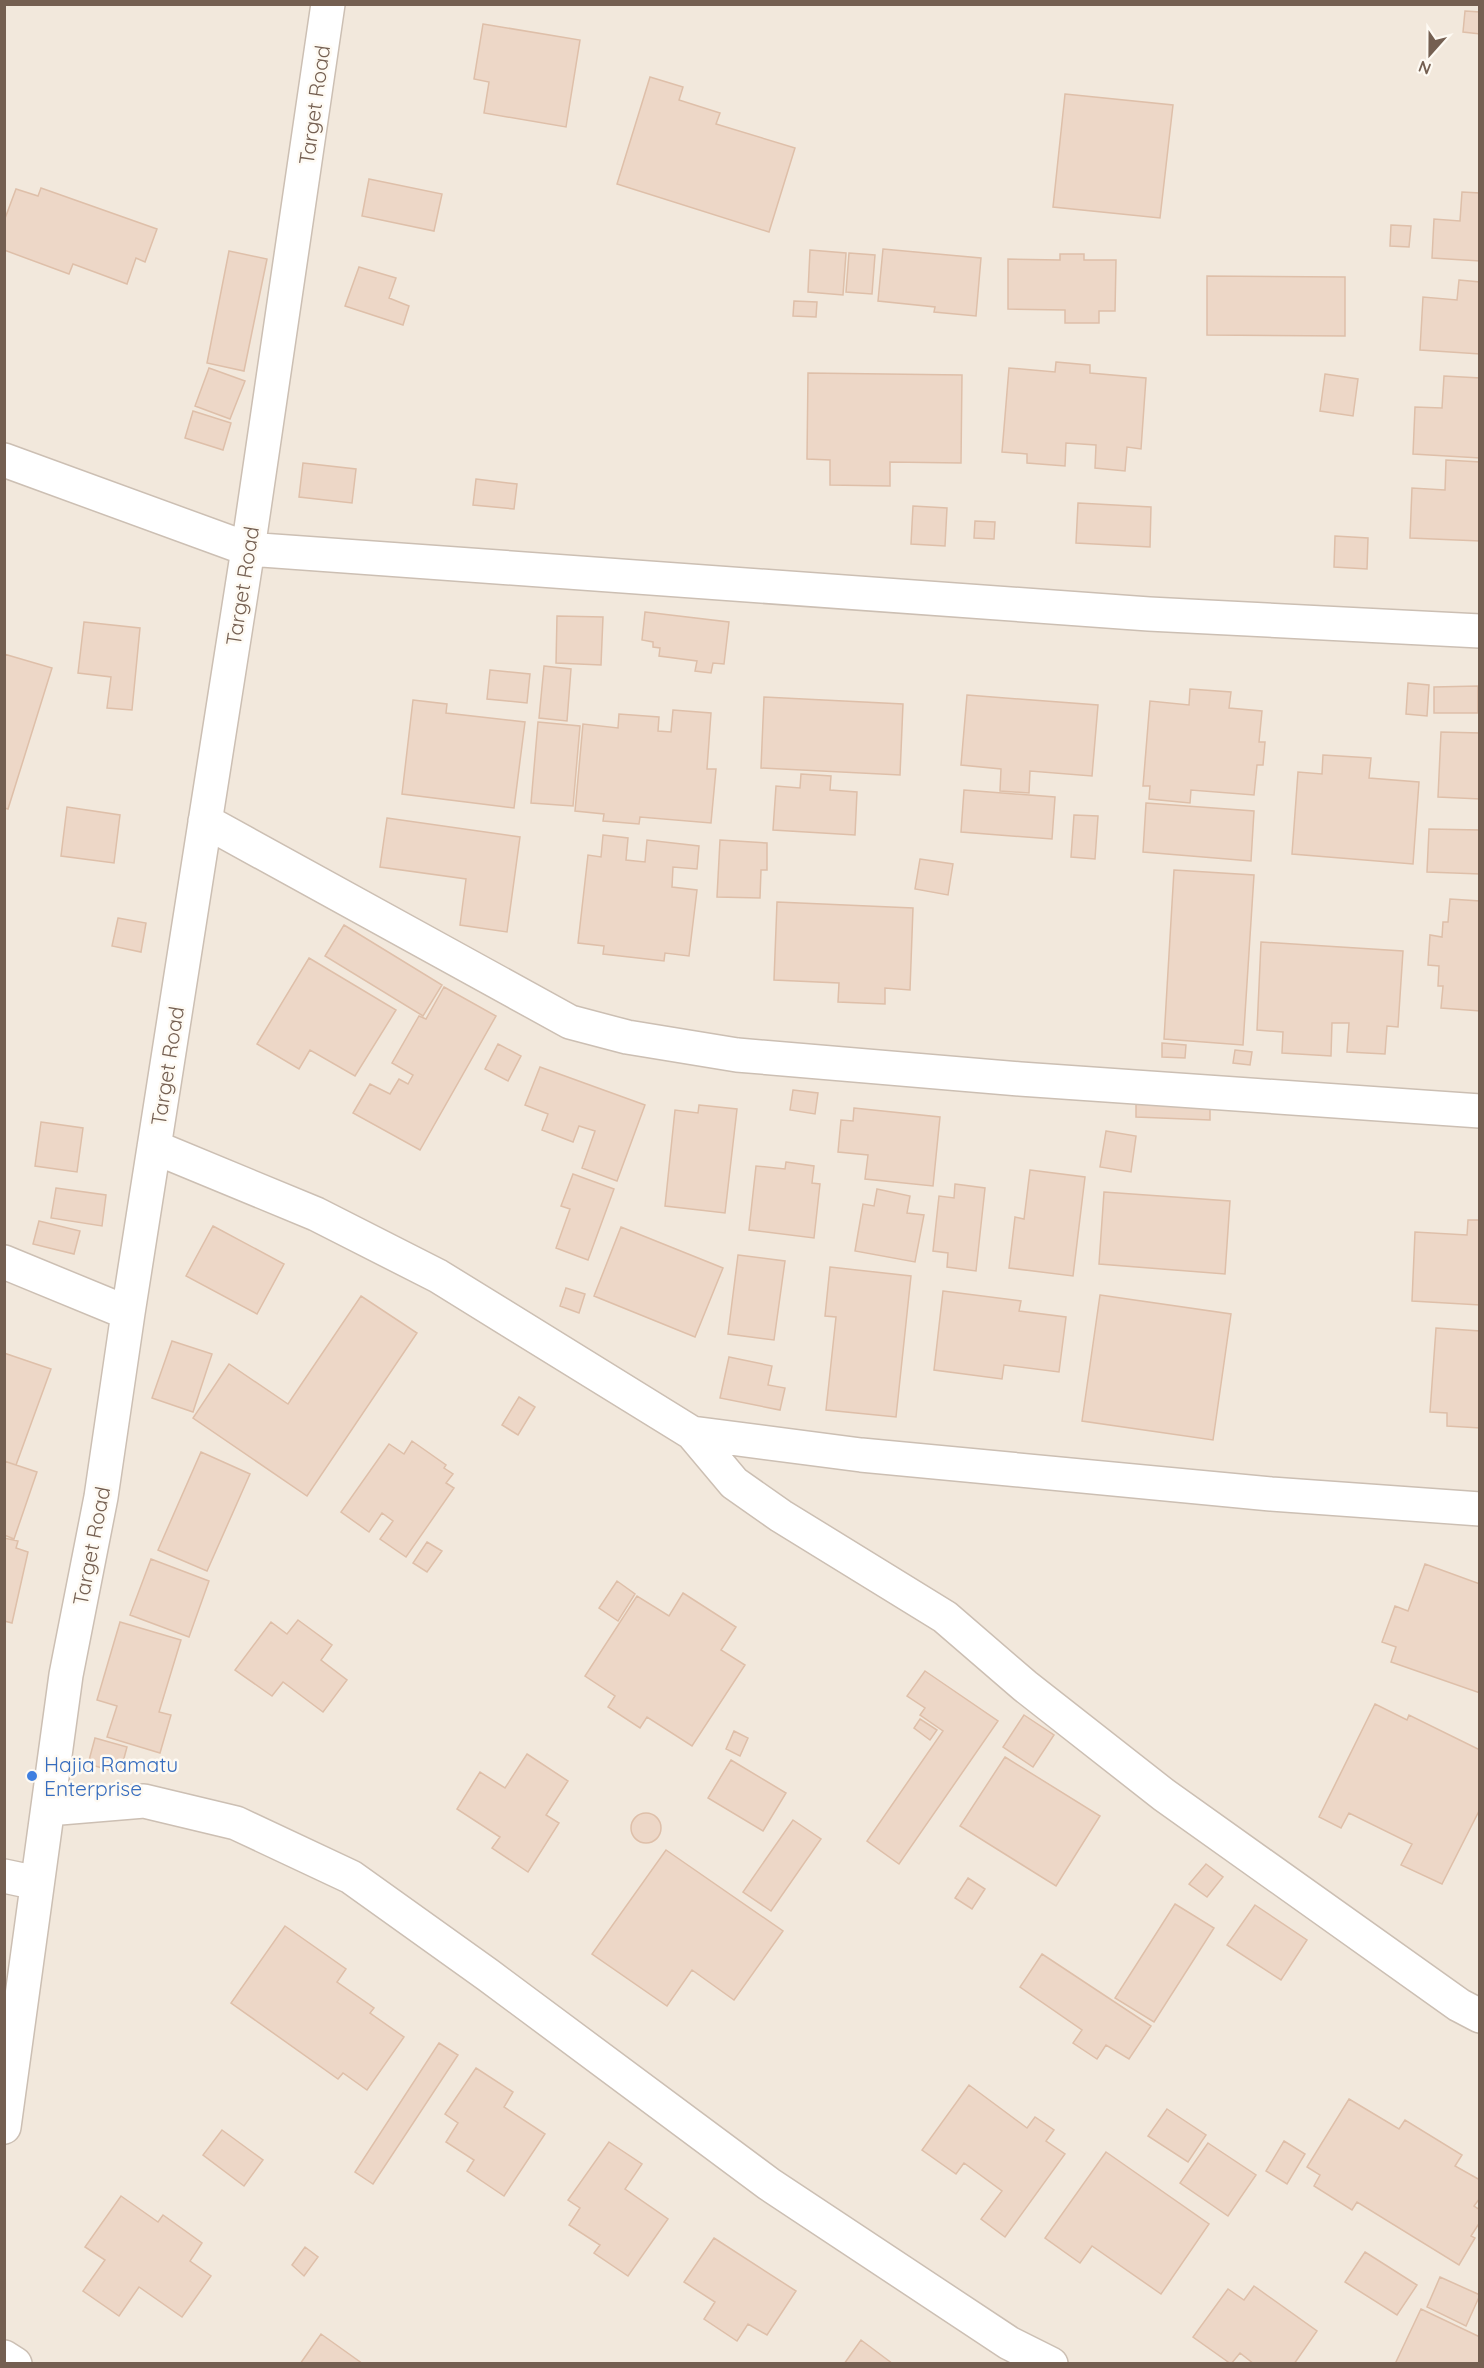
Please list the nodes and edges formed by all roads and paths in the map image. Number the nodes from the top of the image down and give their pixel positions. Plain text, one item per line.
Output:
1 (328, 4) edge
2 (4, 460) edge
3 (248, 549) junction
4 (1479, 631) edge
5 (206, 821) junction
6 (1479, 1111) edge
7 (154, 1147) junction
8 (4, 1262) edge
9 (128, 1313) junction
10 (693, 1433) junction
11 (1479, 1509) edge
12 (48, 1809) junction
13 (4, 1876) edge
14 (37, 1883) junction
15 (1479, 2016) edge
16 (4, 2127) edge
17 (4, 2358) edge
18 (15, 2364) edge
19 (1051, 2364) edge

1 - 3 street, Target Road
2 - 3 street
3 - 4 street
3 - 5 street, Target Road
5 - 6 street
5 - 7 street, Target Road
7 - 9 street, Target Road
7 - 10 street
8 - 9 street
9 - 12 street, Target Road
10 - 11 street
10 - 15 street
12 - 14 street, Target Road
12 - 19 street
13 - 14 street
14 - 16 street, Target Road
17 - 18 street

